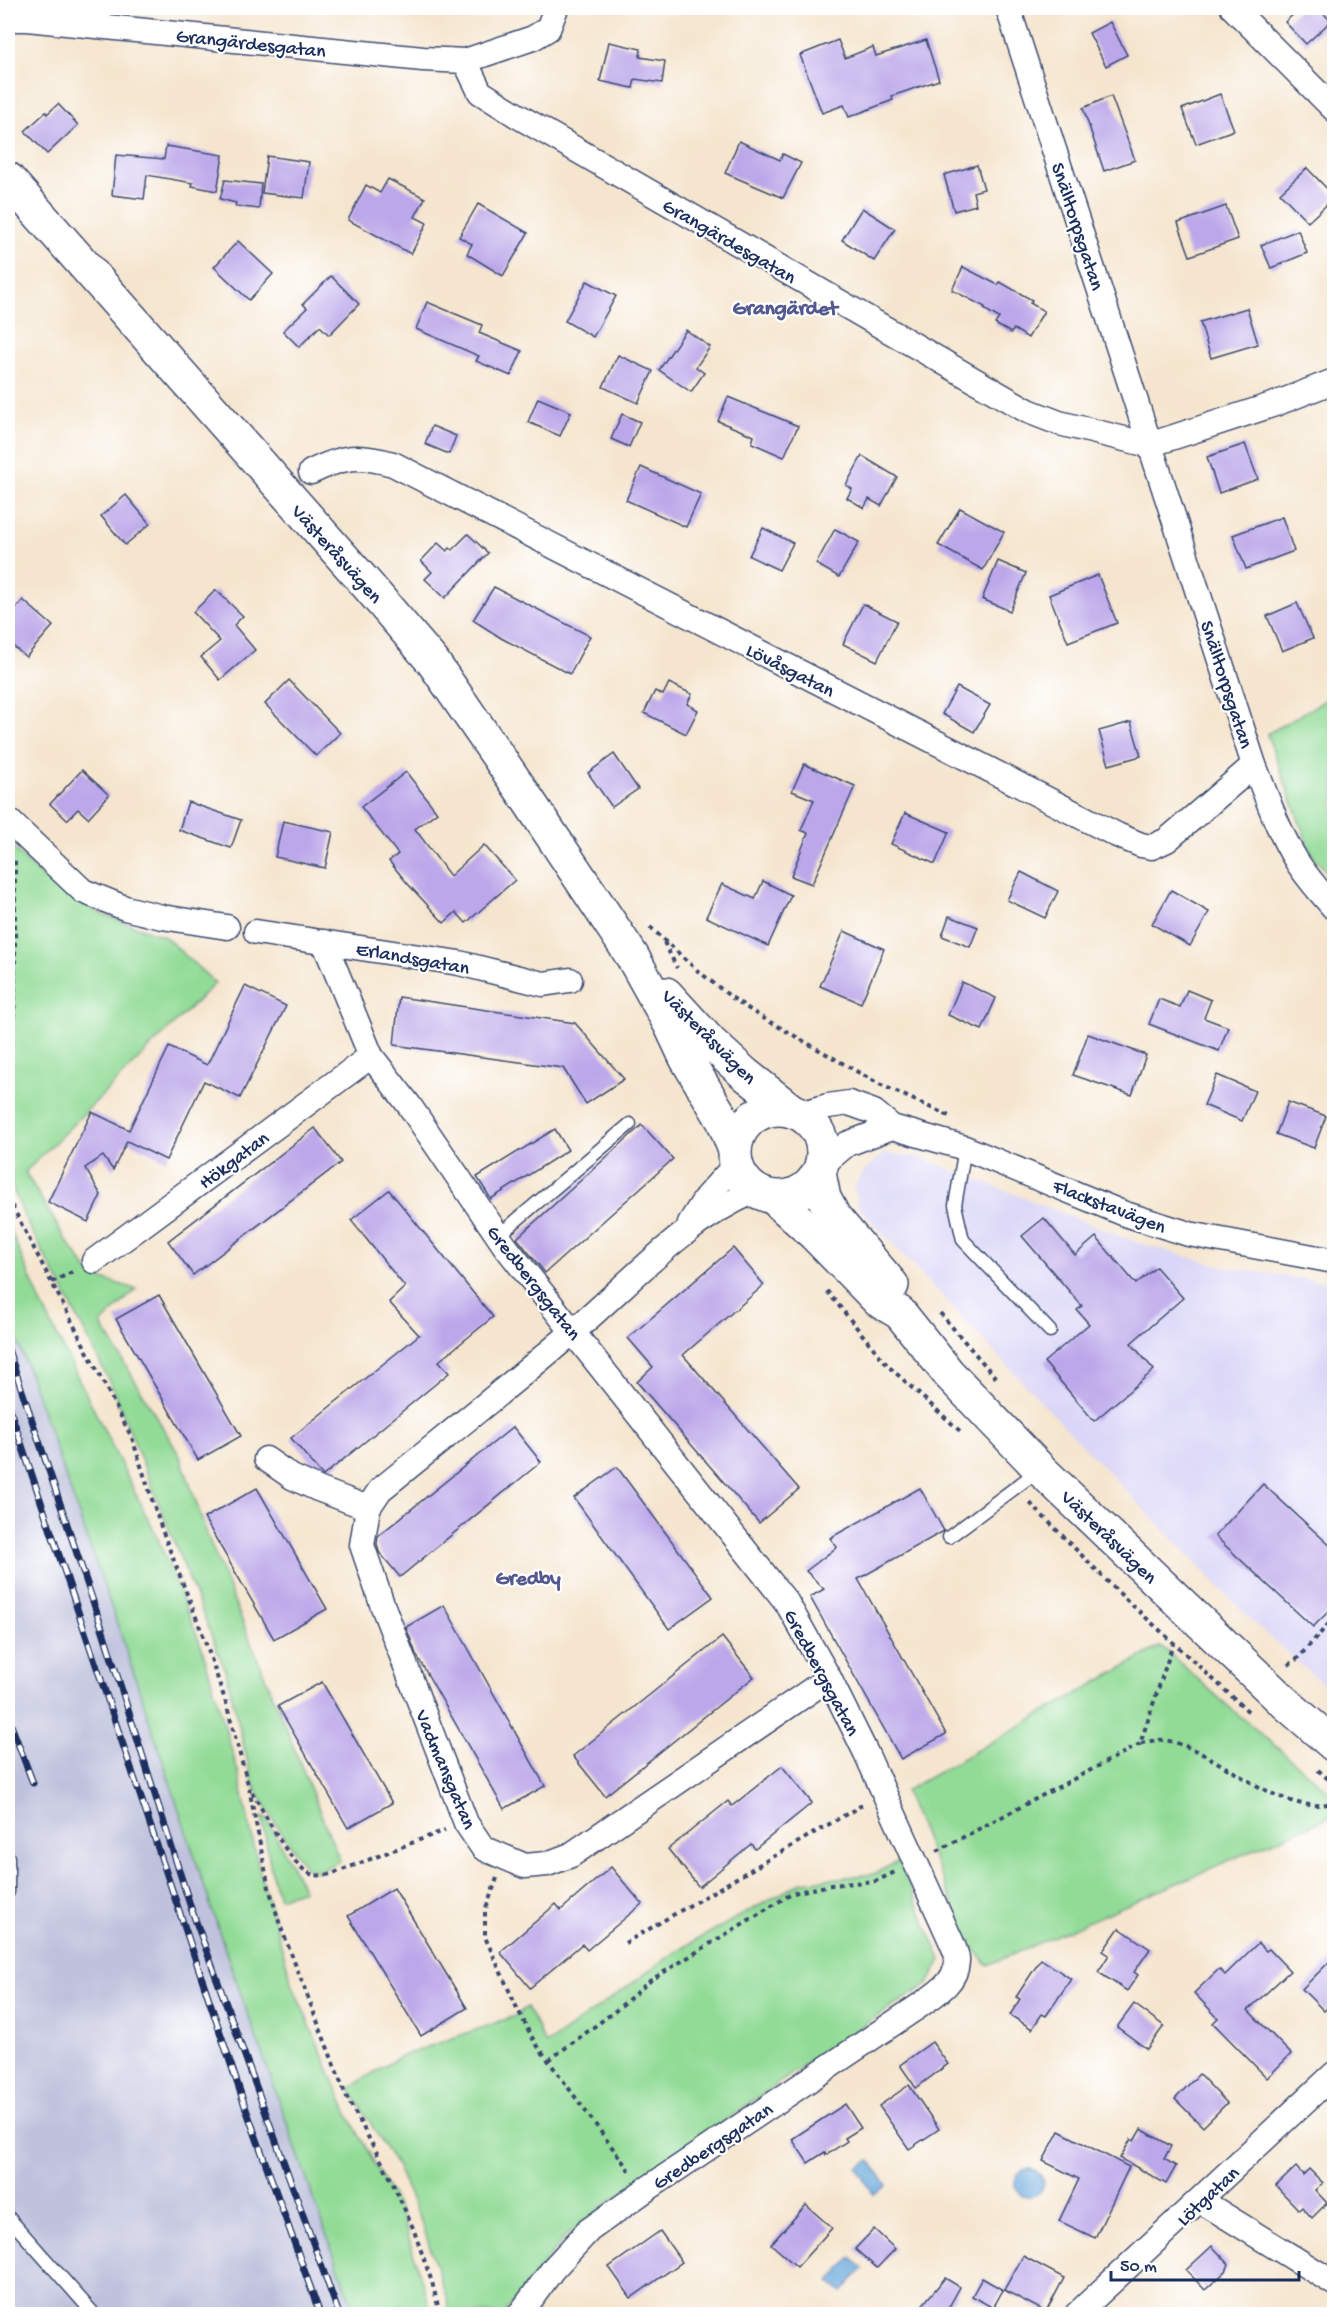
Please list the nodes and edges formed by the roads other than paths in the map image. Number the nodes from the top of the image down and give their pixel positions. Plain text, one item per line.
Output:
1 (556, 8) edge
2 (1008, 8) edge
3 (1233, 8) edge
4 (8, 19) edge
5 (465, 61) junction
6 (1335, 109) edge
7 (8, 179) edge
8 (1335, 381) edge
9 (1149, 445) junction
10 (311, 472) dead end
11 (1254, 765) junction
12 (12, 824) edge
13 (1335, 908) edge
14 (227, 927) dead end
15 (256, 932) dead end
16 (324, 942) junction
17 (632, 956) junction
18 (570, 980) dead end
19 (371, 1056) junction
20 (796, 1112) junction
21 (630, 1124) dead end
22 (892, 1126) junction
23 (965, 1148) junction
24 (735, 1156) junction
25 (820, 1169) junction
26 (765, 1194) junction
27 (684, 1233) junction
28 (498, 1236) junction
29 (94, 1261) dead end
30 (1335, 1261) edge
31 (900, 1313) junction
32 (1050, 1331) dead end
33 (573, 1332) junction
34 (266, 1459) dead end
35 (1040, 1469) junction
36 (368, 1508) junction
37 (949, 1537) dead end
38 (830, 1678) junction
39 (1335, 1745) edge
40 (8, 1857) edge
41 (8, 1892) edge
42 (1335, 2074) edge
43 (1201, 2201) junction
44 (8, 2217) edge
45 (1335, 2283) edge
46 (94, 2314) edge
47 (520, 2314) edge
48 (1077, 2314) edge

1 - 5 street
2 - 9 street, Snälltorpsgatan
3 - 6 street
4 - 5 street, Grangärdesgatan
5 - 9 street, Grangärdesgatan
7 - 17 street, Västeråsvägen
8 - 9 street
9 - 11 street, Snälltorpsgatan
10 - 11 street, Lövåsgatan
11 - 13 street, Snälltorpsgatan
12 - 14 street
15 - 16 street, Erlandsgatan
16 - 18 street, Erlandsgatan
16 - 19 street, Gredbergsgatan
17 - 20 street, Västeråsvägen
17 - 24 street, Västeråsvägen
19 - 28 street, Gredbergsgatan
19 - 29 street, Hökgatan
20 - 22 street, Flackstavägen
20 - 24 street
20 - 25 street
21 - 28 lane
22 - 23 street, Flackstavägen
22 - 25 street
23 - 30 street, Flackstavägen
23 - 32 lane
24 - 26 street
24 - 27 street, Vadmansgatan
25 - 26 street
25 - 31 street, Västeråsvägen
26 - 27 street, Vadmansgatan
26 - 31 street, Västeråsvägen
27 - 33 street, Vadmansgatan
28 - 33 street, Gredbergsgatan
31 - 35 street, Västeråsvägen
33 - 36 street, Vadmansgatan
33 - 38 street, Gredbergsgatan
34 - 36 street
35 - 37 lane
35 - 39 street, Västeråsvägen
36 - 38 street, Vadmansgatan
38 - 47 street, Gredbergsgatan
40 - 41 lane
42 - 43 street, Lötgatan
43 - 45 street
43 - 48 street, Lötgatan
44 - 46 lane

